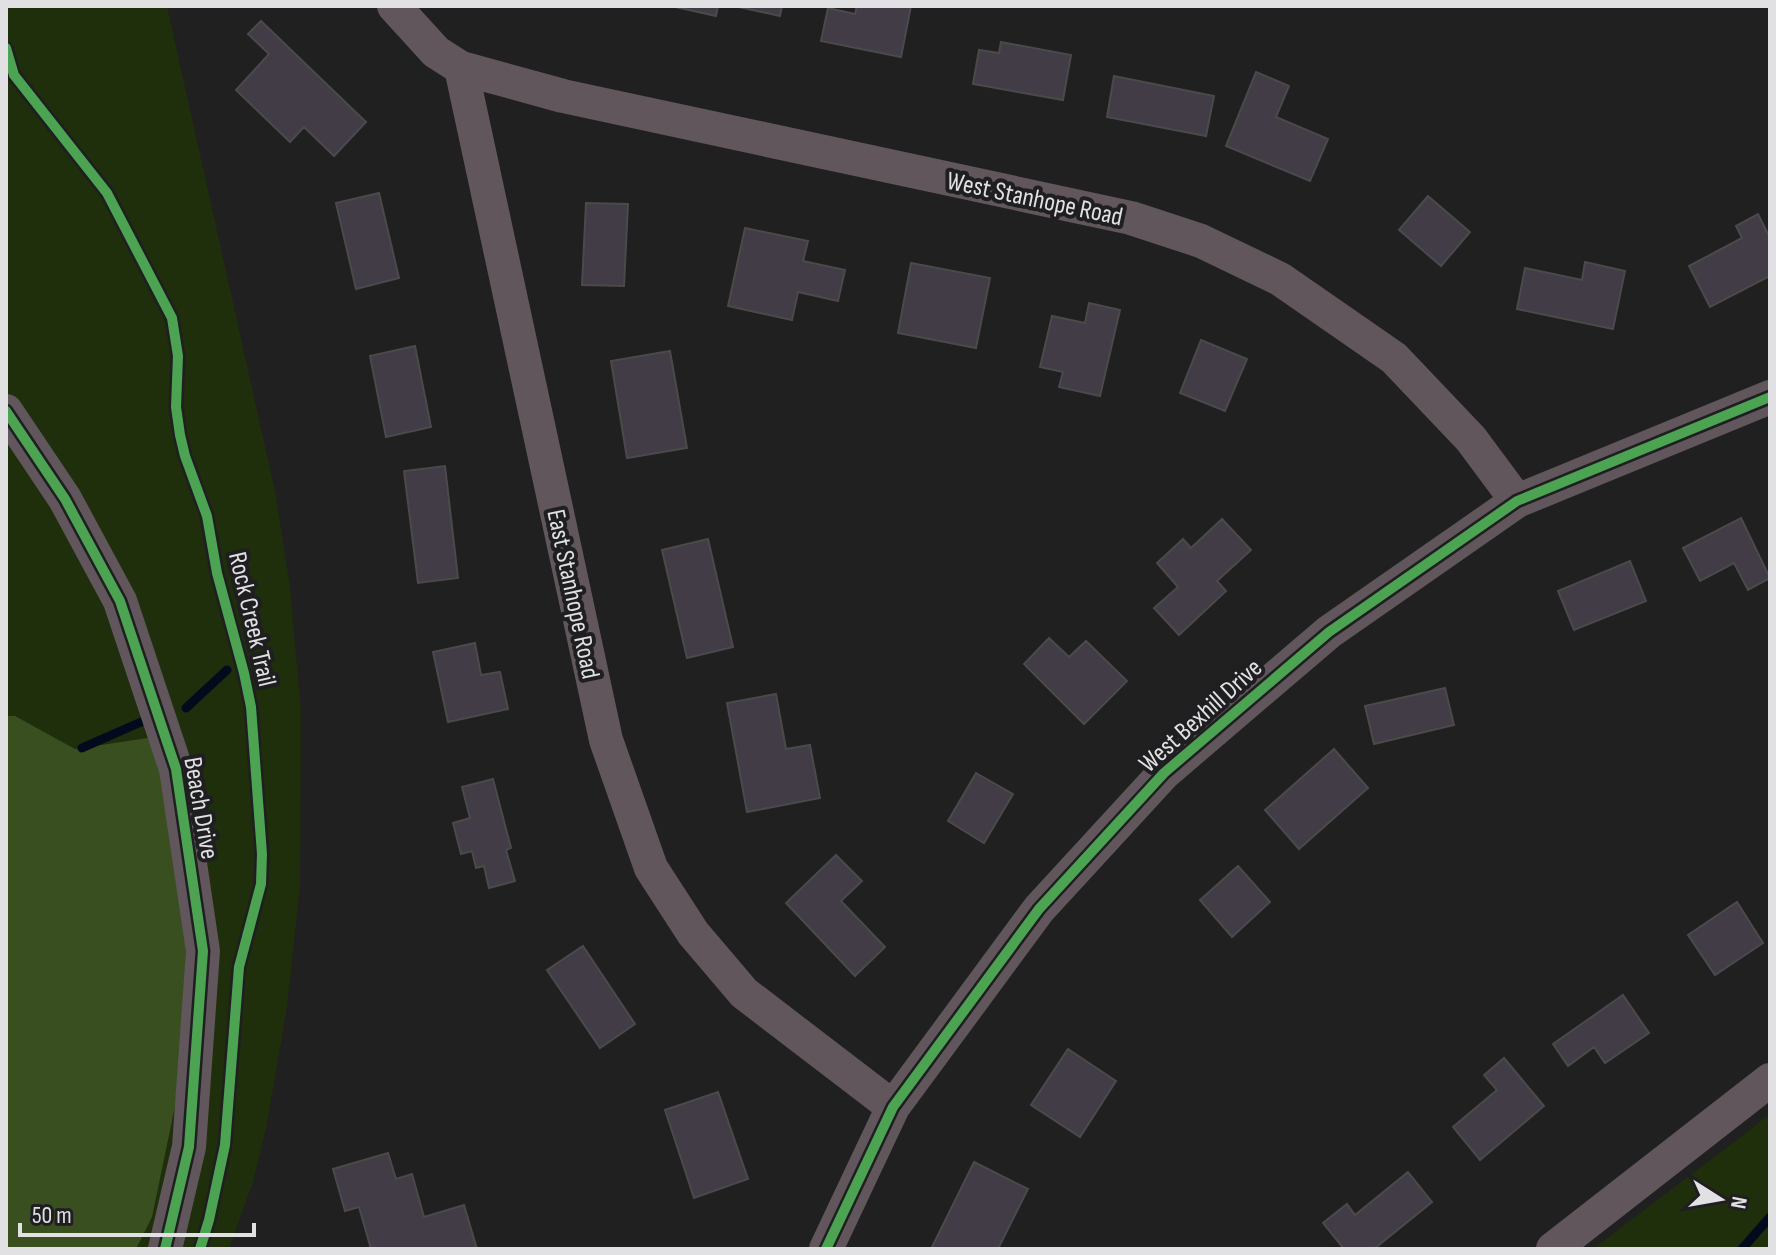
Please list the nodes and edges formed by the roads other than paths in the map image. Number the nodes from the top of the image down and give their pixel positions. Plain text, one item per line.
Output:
1 (394, 6) edge
2 (461, 68) junction
3 (1770, 397) edge
4 (6, 411) edge
5 (1517, 501) junction
6 (1770, 1080) edge
7 (893, 1107) junction
8 (165, 1249) edge
9 (826, 1249) edge
10 (1553, 1249) edge

1 - 2 street
2 - 5 street, West Stanhope Road
2 - 7 street, East Stanhope Road
3 - 5 street, West Bexhill Drive
4 - 8 street, Beach Drive
5 - 7 street, West Bexhill Drive
6 - 10 street
7 - 9 street, West Bexhill Drive

